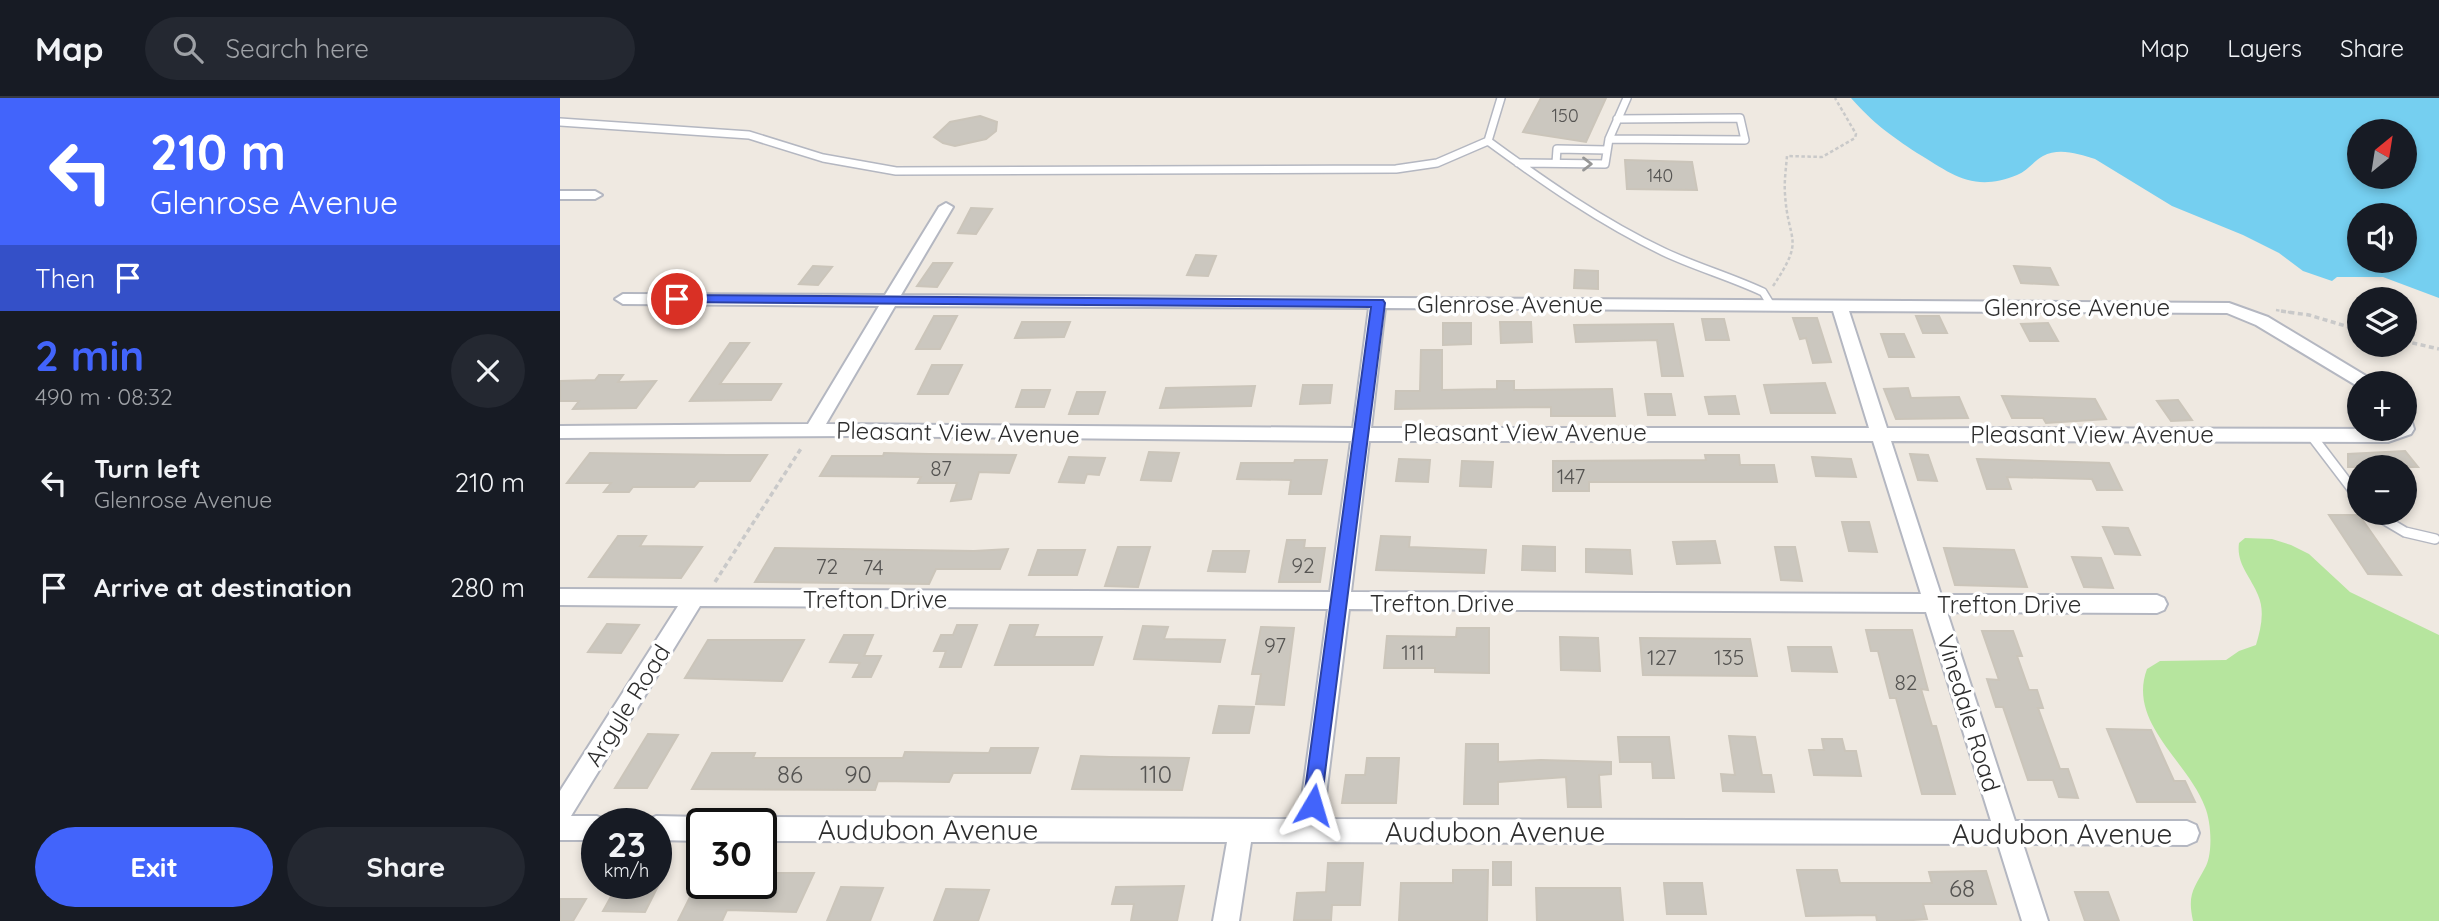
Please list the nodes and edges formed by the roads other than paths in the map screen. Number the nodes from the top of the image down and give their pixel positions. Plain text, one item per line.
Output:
1 (1501, 98) edge
2 (1627, 98) edge
3 (1617, 119) junction
4 (560, 122) edge
5 (1609, 139) junction
6 (1488, 141) junction
7 (1607, 150) junction
8 (1517, 163) junction
9 (1556, 163) junction
10 (560, 195) edge
11 (595, 195) dead end
12 (946, 207) dead end
13 (623, 299) dead end
14 (890, 300) junction
15 (1378, 303) junction
16 (1771, 305) junction
17 (1839, 306) junction
18 (2347, 372) edge
19 (813, 430) junction
20 (560, 432) edge
21 (1362, 432) junction
22 (1878, 433) junction
23 (2311, 435) junction
24 (2347, 435) edge
25 (2347, 482) edge
26 (2393, 525) edge
27 (2435, 539) dead end
28 (560, 597) edge
29 (699, 598) junction
30 (1340, 602) junction
31 (1935, 604) junction
32 (2157, 604) dead end
33 (560, 811) edge
34 (560, 828) edge
35 (581, 828) edge
36 (777, 829) edge
37 (1241, 830) junction
38 (1310, 830) junction
39 (2006, 833) junction
40 (2187, 833) dead end
41 (1226, 921) edge
42 (2035, 921) edge

1 - 6 lane
2 - 3 lane
3 - 5 lane
3 - 5 lane
4 - 6 lane
5 - 7 lane
6 - 8 lane
9 -> 7 lane
7 - 9 lane
8 - 9 lane
8 - 16 lane
10 - 11 street
12 - 14 street
13 - 14 street, Glenrose Avenue
14 - 15 street, Glenrose Avenue
14 - 19 street
15 - 16 street, Glenrose Avenue
15 - 21 street
16 - 17 street, Glenrose Avenue
17 - 18 street, Glenrose Avenue
17 - 22 street, Vinedale Road
19 - 20 street, Pleasant View Avenue
19 - 21 street, Pleasant View Avenue
21 - 22 street, Pleasant View Avenue
21 - 30 street
22 - 23 street, Pleasant View Avenue
22 - 31 street, Vinedale Road
23 - 24 street, Pleasant View Avenue
23 - 25 lane
26 - 27 lane
28 - 29 street, Trefton Drive
29 - 30 street, Trefton Drive
29 - 33 street, Argyle Road
30 - 31 street, Trefton Drive
30 - 38 street
31 - 32 street, Trefton Drive
31 - 39 street, Vinedale Road
34 - 35 street
36 - 37 street, Audubon Avenue
37 - 38 street, Audubon Avenue
37 - 41 street
38 - 39 street, Audubon Avenue
39 - 40 street, Audubon Avenue
39 - 42 street, Vinedale Road

